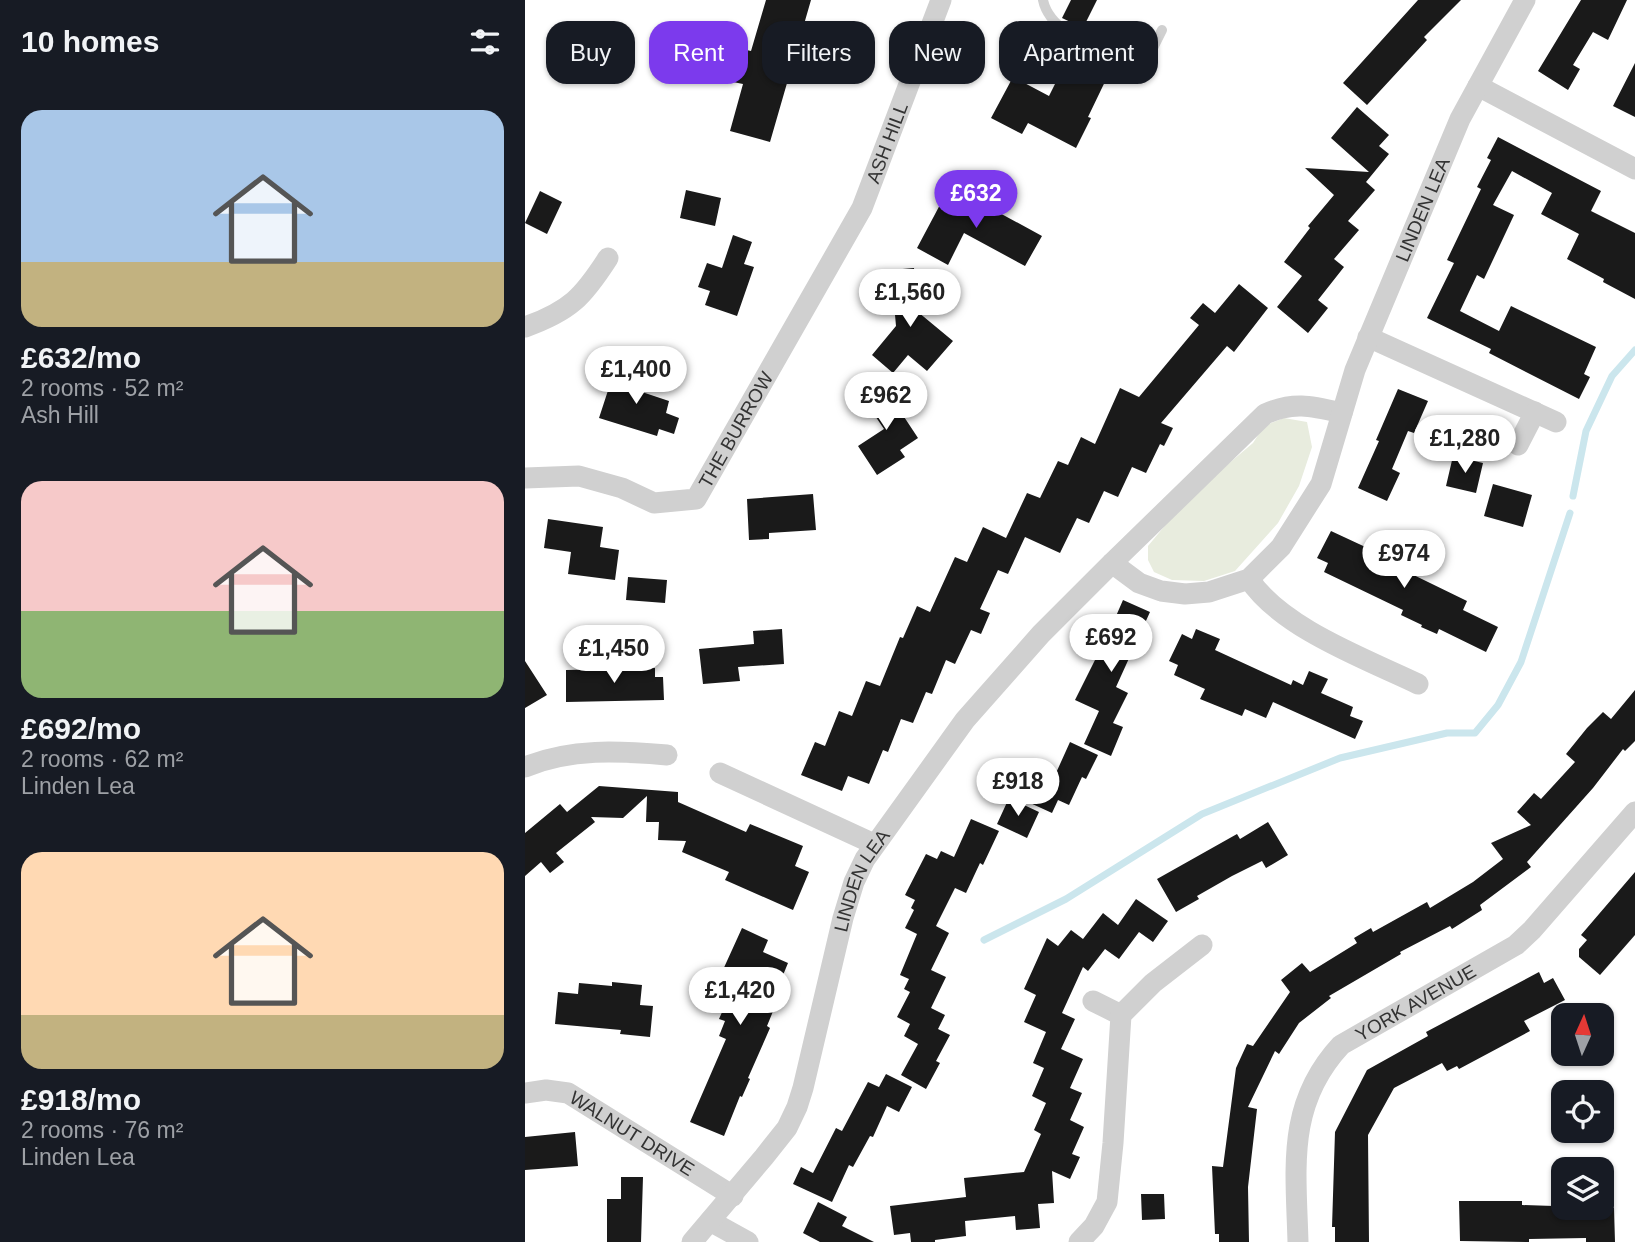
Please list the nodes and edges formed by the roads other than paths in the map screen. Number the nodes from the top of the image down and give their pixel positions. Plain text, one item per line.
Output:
1 (941, 0) edge
2 (1043, 0) edge
3 (1525, 0) edge
4 (1162, 30) dead end
5 (1478, 86) junction
6 (1635, 169) edge
7 (862, 208) joint
8 (608, 258) dead end
9 (525, 327) edge
10 (1368, 337) junction
11 (1535, 412) junction
12 (1342, 413) junction
13 (1556, 422) dead end
14 (1518, 445) dead end
15 (525, 478) edge
16 (1112, 563) junction
17 (1249, 579) junction
18 (1418, 684) dead end
19 (667, 755) dead end
20 (525, 767) edge
21 (720, 773) dead end
22 (1635, 812) edge
23 (874, 844) junction
24 (1202, 945) dead end
25 (1093, 1001) dead end
26 (1121, 1015) junction
27 (525, 1093) edge
28 (733, 1196) junction
29 (710, 1221) junction
30 (692, 1242) edge
31 (748, 1242) edge
32 (1079, 1242) edge
33 (1298, 1242) edge

1 - 7 street, ASH HILL
2 - 4 lane
3 - 5 street, LINDEN LEA
5 - 6 street
5 - 10 street, LINDEN LEA
7 - 15 street, THE BURROW
8 - 9 street
10 - 11 street
10 - 12 street, LINDEN LEA
11 - 13 street
11 - 14 street
12 - 16 street, LINDEN LEA
12 - 17 street, LINDEN LEA
16 - 17 street, LINDEN LEA
16 - 23 street, LINDEN LEA
17 - 18 street
19 - 20 street
21 - 23 street
22 - 33 street, YORK AVENUE
23 - 28 street, LINDEN LEA
24 - 26 street
25 - 26 street
26 - 32 street
27 - 28 street, WALNUT DRIVE
28 - 29 street, LINDEN LEA
29 - 30 street, LINDEN LEA
29 - 31 street

